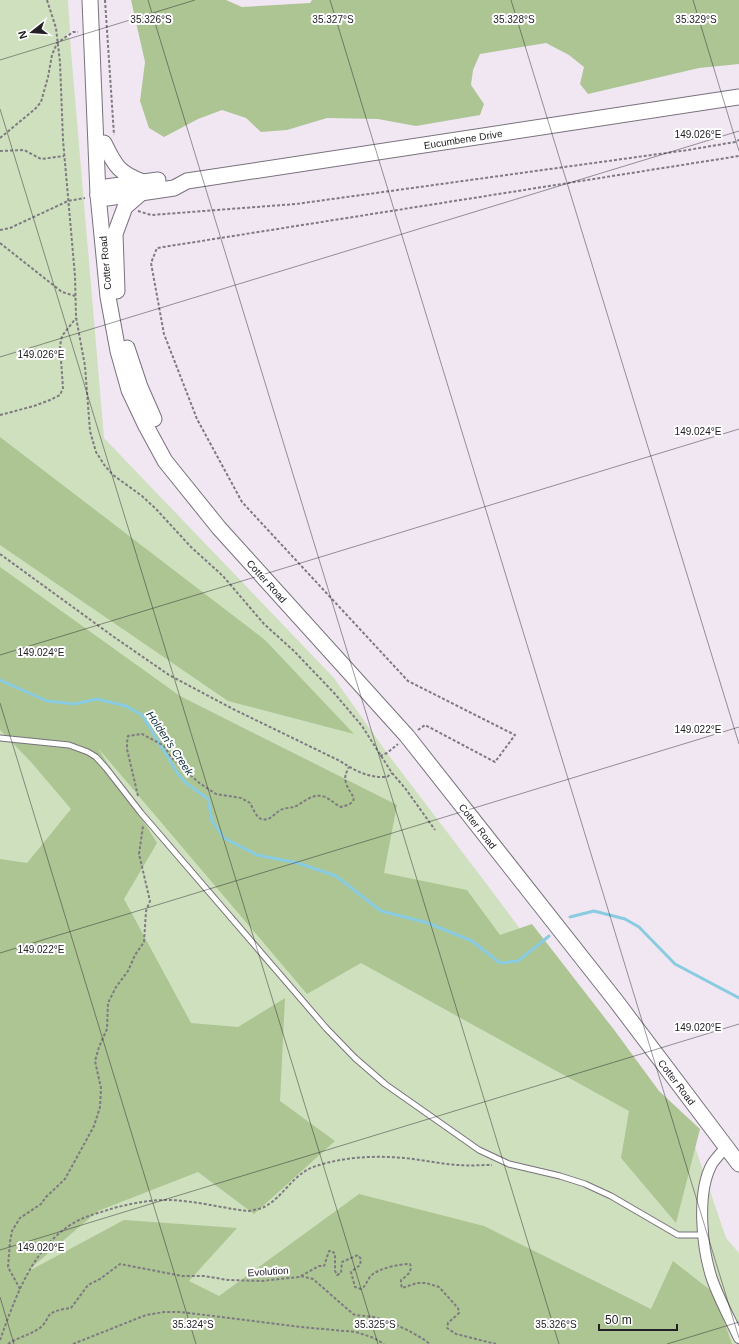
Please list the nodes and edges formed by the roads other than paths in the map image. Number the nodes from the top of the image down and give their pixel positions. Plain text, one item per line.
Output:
1 (90, 0) edge
2 (96, 0) edge
3 (739, 97) edge
4 (109, 142) junction
5 (142, 187) junction
6 (104, 194) junction
7 (117, 301) junction
8 (199, 503) junction
9 (0, 738) edge
10 (726, 1147) junction
11 (739, 1164) edge
12 (703, 1234) junction
13 (739, 1338) edge

1 - 6 main road, Cotter Road
2 - 4 main road, Cotter Road
3 - 5 main road, Eucumbene Drive
4 - 5 main road
4 - 6 main road, Cotter Road
5 - 6 main road, Eucumbene Drive
5 - 7 main road
6 - 7 main road, Cotter Road
6 - 8 main road, Cotter Road
7 - 8 main road, Cotter Road
8 - 10 main road, Cotter Road
9 - 12 lane
10 - 11 main road, Cotter Road
10 - 12 street
12 - 13 street

